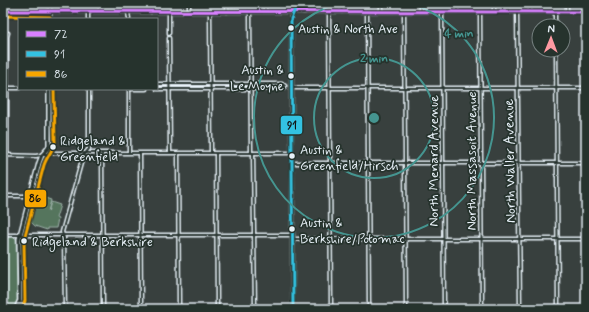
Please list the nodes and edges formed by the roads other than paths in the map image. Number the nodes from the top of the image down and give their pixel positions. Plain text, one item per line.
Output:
1 (50, 3) edge
2 (100, 3) edge
3 (150, 3) edge
4 (189, 3) edge
5 (227, 3) edge
6 (265, 3) edge
7 (296, 3) edge
8 (299, 3) edge
9 (304, 3) edge
10 (342, 3) edge
11 (381, 3) edge
12 (420, 3) edge
13 (456, 3) edge
14 (494, 3) edge
15 (530, 3) edge
16 (567, 3) edge
17 (294, 10) junction
18 (3, 12) edge
19 (50, 12) junction
20 (88, 12) junction
21 (100, 12) junction
22 (128, 12) junction
23 (150, 12) junction
24 (169, 12) junction
25 (189, 12) junction
26 (210, 12) junction
27 (227, 12) junction
28 (250, 12) junction
29 (265, 12) junction
30 (304, 12) junction
31 (329, 12) junction
32 (342, 12) junction
33 (367, 12) junction
34 (381, 12) junction
35 (404, 12) junction
36 (420, 12) junction
37 (442, 12) junction
38 (457, 12) junction
39 (480, 12) junction
40 (494, 12) junction
41 (517, 12) junction
42 (530, 12) junction
43 (555, 12) junction
44 (567, 12) junction
45 (586, 12) edge
46 (49, 18) edge
47 (88, 18) edge
48 (128, 18) edge
49 (555, 18) edge
50 (8, 33) dead end
51 (169, 33) dead end
52 (169, 38) dead end
53 (556, 58) edge
54 (158, 84) edge
55 (169, 84) junction
56 (210, 84) junction
57 (251, 84) junction
58 (3, 88) edge
59 (7, 88) junction
60 (18, 88) edge
61 (292, 88) junction
62 (329, 88) junction
63 (367, 88) junction
64 (405, 88) junction
65 (443, 88) junction
66 (480, 88) junction
67 (518, 88) junction
68 (556, 88) junction
69 (586, 88) edge
70 (158, 89) edge
71 (169, 89) junction
72 (210, 89) junction
73 (251, 89) junction
74 (49, 90) edge
75 (89, 90) edge
76 (129, 90) edge
77 (86, 153) junction
78 (102, 153) junction
79 (129, 153) junction
80 (140, 153) junction
81 (170, 153) junction
82 (178, 153) junction
83 (211, 153) junction
84 (216, 153) junction
85 (252, 153) junction
86 (292, 153) junction
87 (3, 155) edge
88 (7, 155) junction
89 (42, 155) junction
90 (292, 163) junction
91 (330, 163) junction
92 (368, 163) junction
93 (405, 163) junction
94 (443, 163) junction
95 (481, 163) junction
96 (519, 163) junction
97 (557, 163) junction
98 (586, 163) edge
99 (3, 196) edge
100 (30, 196) junction
101 (3, 235) edge
102 (20, 235) junction
103 (63, 235) junction
104 (102, 235) junction
105 (140, 235) junction
106 (178, 235) junction
107 (216, 235) junction
108 (254, 235) junction
109 (293, 235) junction
110 (293, 239) junction
111 (330, 239) junction
112 (368, 239) junction
113 (406, 239) junction
114 (444, 239) junction
115 (482, 239) junction
116 (519, 239) junction
117 (557, 239) junction
118 (586, 239) edge
119 (20, 301) junction
120 (16, 309) edge
121 (20, 309) edge
122 (65, 309) edge
123 (103, 309) edge
124 (141, 309) edge
125 (179, 309) edge
126 (217, 309) edge
127 (255, 309) edge
128 (293, 309) edge
129 (331, 309) edge
130 (369, 309) edge
131 (406, 309) edge
132 (444, 309) edge
133 (482, 309) edge
134 (520, 309) edge
135 (558, 309) edge

1 - 19 street
2 - 21 street
3 - 23 street
4 - 25 street
5 - 27 street
6 - 29 street
7 - 17 street
8 - 17 street
9 - 30 street
10 - 32 street
11 - 34 street
12 - 36 street
13 - 38 street
14 - 40 street
15 - 42 street
16 - 44 street
17 - 29 main road
17 - 30 main road
17 - 61 street
18 - 19 main road
19 - 20 main road
19 - 46 street
20 - 21 main road
20 - 47 street
21 - 22 main road
22 - 23 main road
22 - 48 street
23 - 24 main road
24 - 25 main road
24 - 51 street
25 - 26 main road
26 - 27 main road
26 - 56 street
27 - 28 main road
28 - 29 main road
28 - 57 street
30 - 31 main road
31 - 32 main road
31 - 62 street
32 - 33 main road
33 - 34 main road
33 - 63 street
34 - 35 main road
35 - 36 main road
35 - 64 street
36 - 37 main road
37 - 38 main road
37 - 65 street, North Menard Avenue
38 - 39 main road
39 - 40 main road
39 - 66 street, North Massasoit Avenue
40 - 41 main road
41 - 42 main road
41 - 67 street, North Waller Avenue
42 - 43 main road
43 - 44 main road
43 - 49 street
44 - 45 main road
50 - 59 street
52 - 55 street
53 - 68 street
54 - 55 street
55 - 56 street
55 - 71 street
56 - 57 street
56 - 72 street
57 - 73 street
57 - 73 street
58 - 59 street
59 - 60 street
59 - 88 street
61 - 62 street
61 - 86 street
62 - 63 street
62 - 91 street
63 - 64 street
63 - 92 street
64 - 65 street
64 - 93 street
65 - 66 street
65 - 94 street, North Menard Avenue
66 - 67 street
66 - 95 street, North Massasoit Avenue
67 - 68 street
67 - 96 street, North Waller Avenue
68 - 69 street
68 - 97 street
70 - 71 street
71 - 72 street
71 - 81 street
72 - 73 street
72 - 83 street
73 - 85 street
74 - 89 street
75 - 77 street
76 - 79 street
77 - 78 street
77 - 89 street
77 - 103 street
78 - 79 street
78 - 104 street
79 - 80 street
80 - 81 street
80 - 105 street
81 - 82 street
82 - 83 street
82 - 106 street
83 - 84 street
84 - 85 street
84 - 107 street
85 - 86 street
85 - 108 street
86 - 90 street
87 - 88 street
88 - 89 street
89 - 100 street
90 - 91 street
90 - 109 street
91 - 92 street
91 - 111 street
92 - 93 street
92 - 112 street
93 - 94 street
93 - 113 street
94 - 95 street
94 - 114 street, North Menard Avenue
95 - 96 street
95 - 115 street, North Massasoit Avenue
96 - 97 street
96 - 116 street, North Waller Avenue
97 - 98 street
97 - 117 street
99 - 100 street
100 - 102 street
101 - 102 street
102 - 103 street
102 - 119 street
103 - 104 street
103 - 122 street
104 - 105 street
104 - 123 street
105 - 106 street
105 - 124 street
106 - 107 street
106 - 125 street
107 - 108 street
107 - 126 street
108 - 109 street
108 - 127 street
109 - 110 street
110 - 111 street
110 - 128 street
111 - 112 street
111 - 129 street
112 - 113 street
112 - 130 street
113 - 114 street
113 - 131 street
114 - 115 street
114 - 132 street, North Menard Avenue
115 - 116 street
115 - 133 street, North Massasoit Avenue
116 - 117 street
116 - 134 street, North Waller Avenue
117 - 118 street
117 - 135 street
119 - 120 street
119 - 121 street

